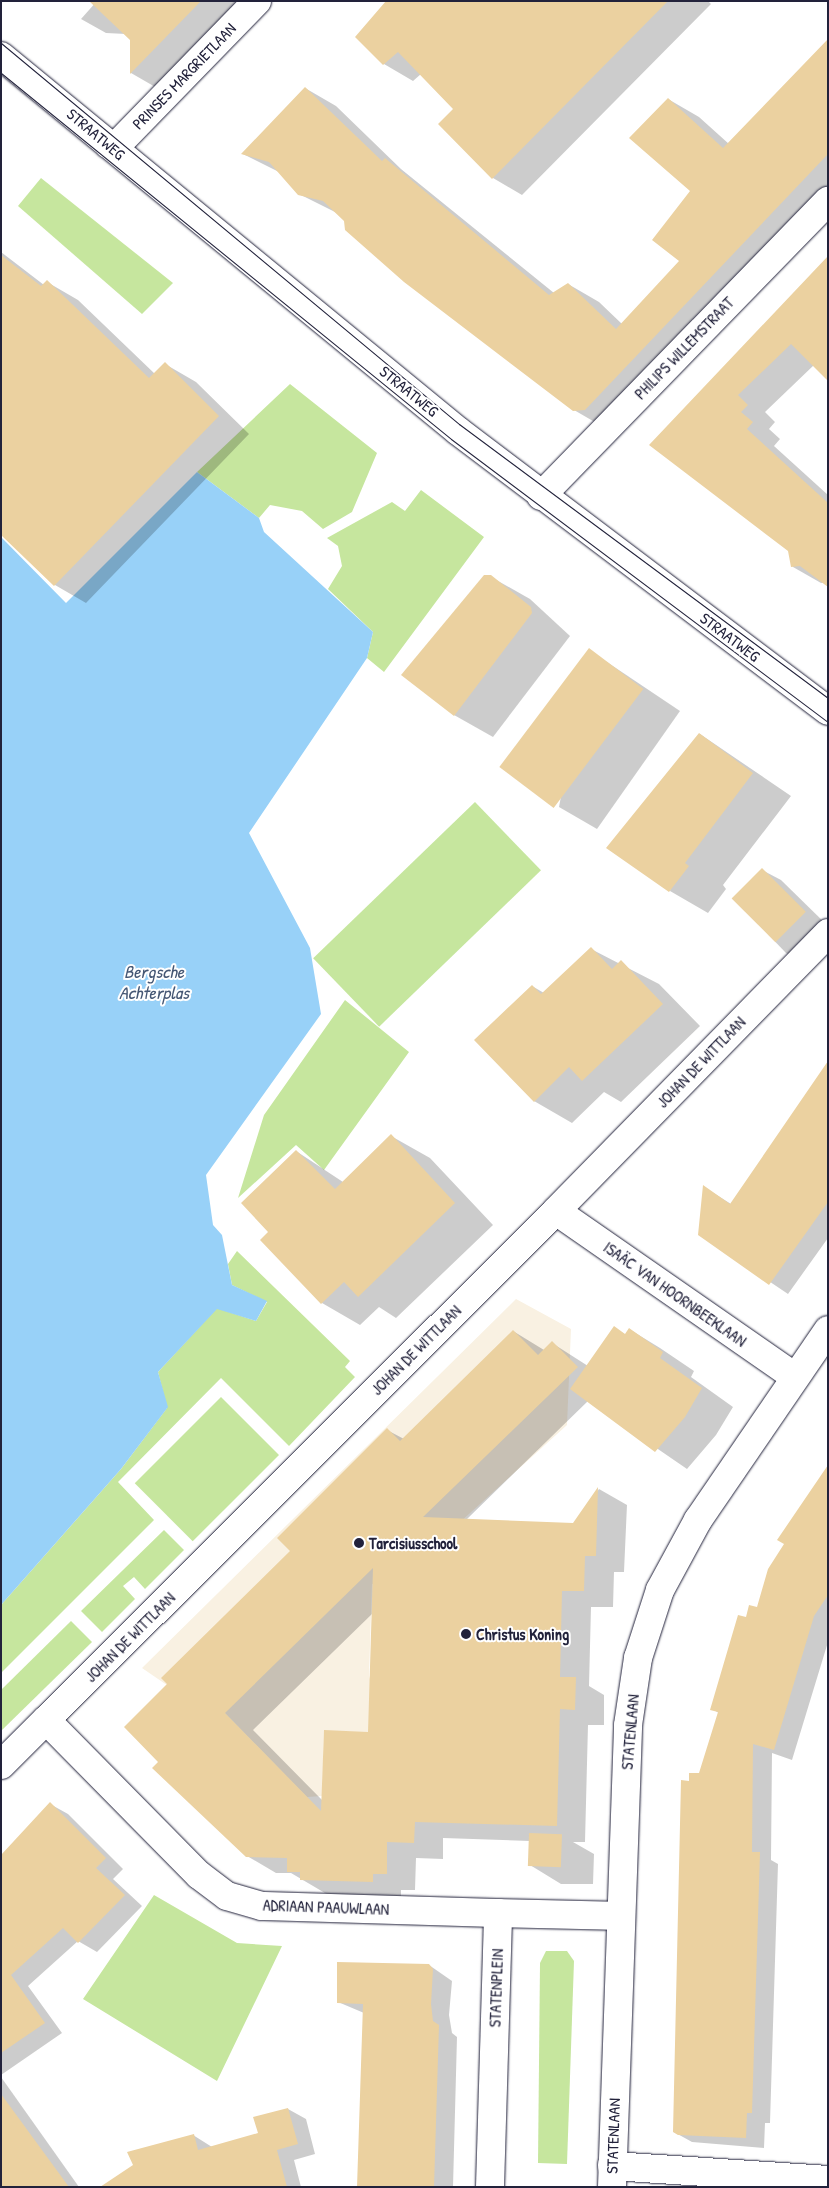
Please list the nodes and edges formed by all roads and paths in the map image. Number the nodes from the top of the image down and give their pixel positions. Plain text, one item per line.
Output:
1 (257, 1) edge
2 (1, 56) edge
3 (109, 145) junction
4 (828, 201) edge
5 (541, 496) junction
6 (828, 711) edge
7 (828, 933) edge
8 (556, 1211) junction
9 (828, 1330) edge
10 (795, 1377) junction
11 (46, 1720) junction
12 (1, 1765) edge
13 (498, 1913) junction
14 (621, 1916) junction
15 (612, 2176) edge
16 (828, 2180) edge
17 (490, 2187) edge

1 - 3 street, PRINSES MARGRIETLAAN
2 - 3 street, STRAATWEG
3 - 5 street, STRAATWEG
4 - 5 street, PHILIPS WILLEMSTRAAT
5 - 6 street, STRAATWEG
7 - 8 street, JOHAN DE WITTLAAN
8 - 10 street, ISAÄC VAN HOORNBEEKLAAN
8 - 11 street, JOHAN DE WITTLAAN
9 - 10 street, STATENLAAN
10 - 14 street, STATENLAAN
11 - 12 street, JOHAN DE WITTLAAN
11 - 13 street, ADRIAAN PAAUWLAAN
13 - 14 street
13 - 17 street, STATENPLEIN
14 - 15 street, STATENLAAN
15 - 16 street

